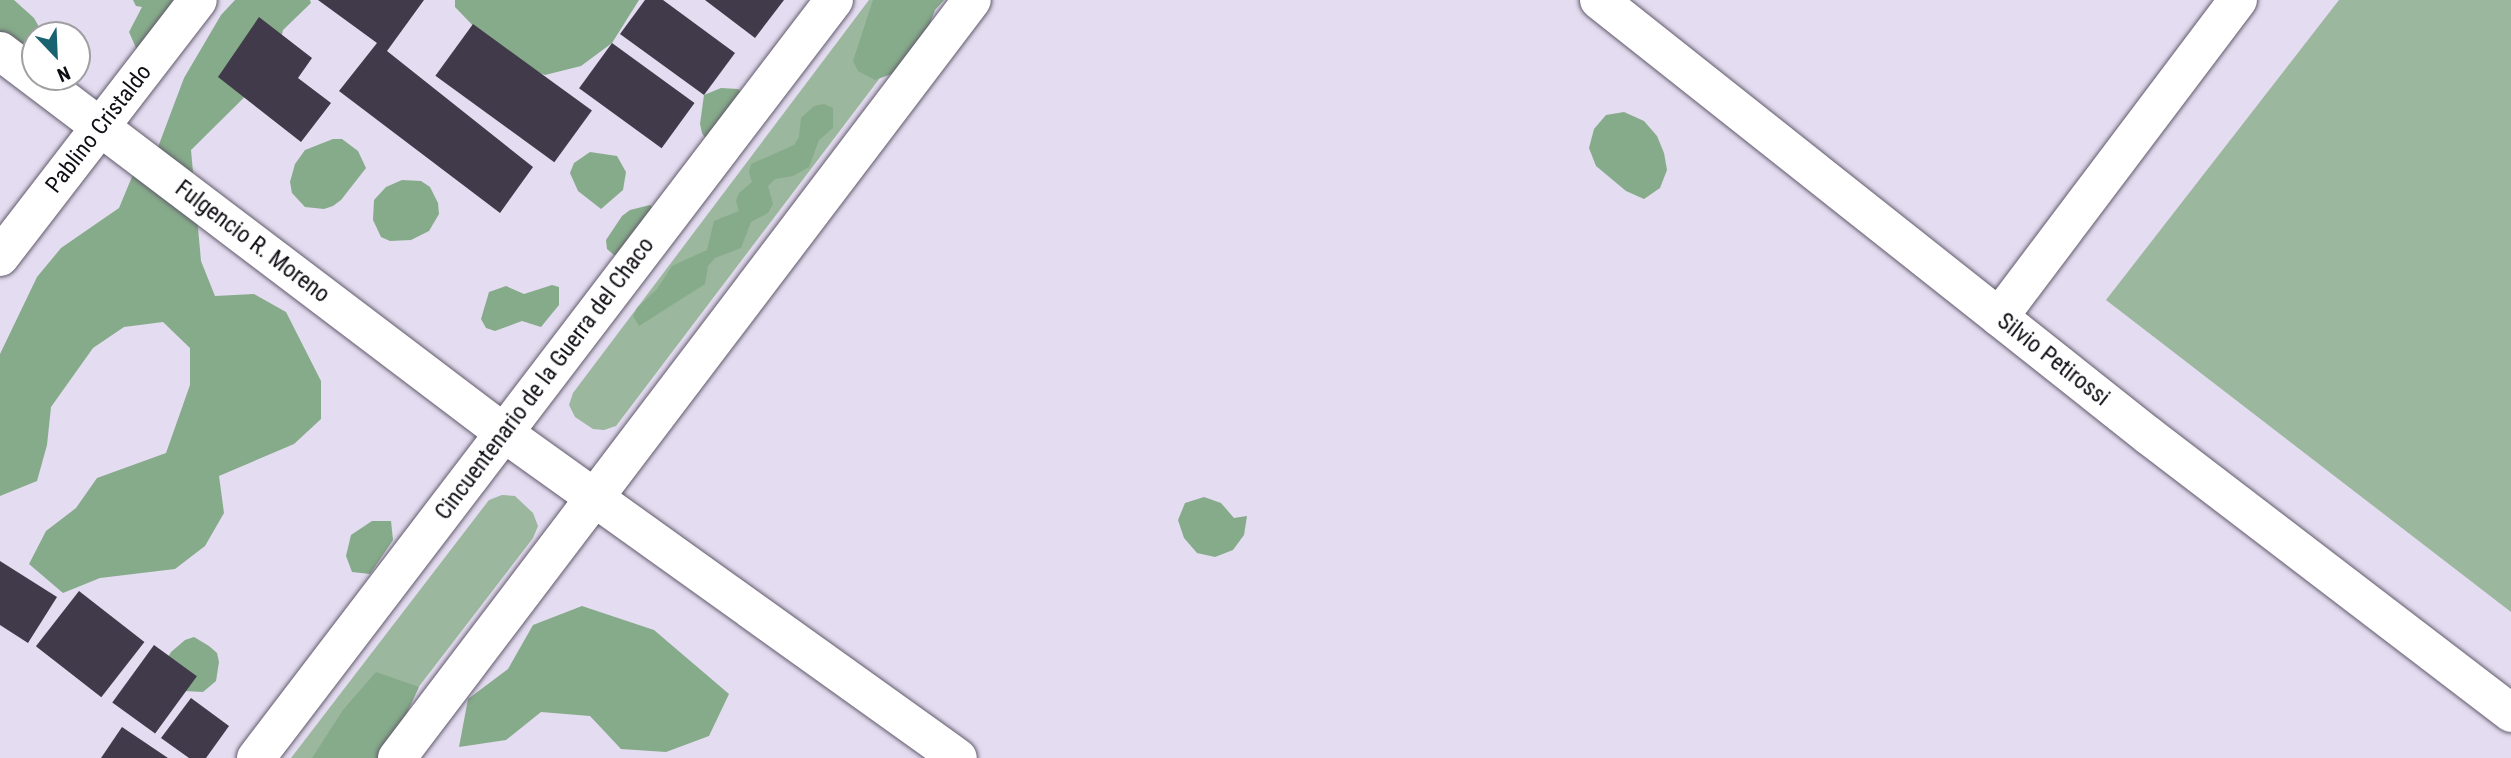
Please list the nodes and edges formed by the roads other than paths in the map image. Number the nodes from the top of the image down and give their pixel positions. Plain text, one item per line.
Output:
1 (198, 0) edge
2 (834, 0) edge
3 (972, 0) edge
4 (1599, 0) edge
5 (2238, 0) edge
6 (0, 51) edge
7 (100, 127) junction
8 (0, 257) edge
9 (1999, 317) junction
10 (504, 433) junction
11 (595, 498) junction
12 (2511, 713) edge
13 (256, 758) edge
14 (397, 758) edge
15 (958, 758) edge

1 - 7 street, Pablino Cristaldo
2 - 10 street, Cincuentenario de la Guerra del Chaco
3 - 11 street
4 - 9 street, Silvio Petirossi
5 - 9 street
6 - 7 street, Fulgencio R. Moreno
7 - 8 street, Pablino Cristaldo
7 - 10 street, Fulgencio R. Moreno
9 - 12 street, Silvio Petirossi
10 - 11 street, Fulgencio R. Moreno
10 - 13 street, Cincuentenario de la Guerra del Chaco
11 - 14 street
11 - 15 street, Fulgencio R. Moreno

